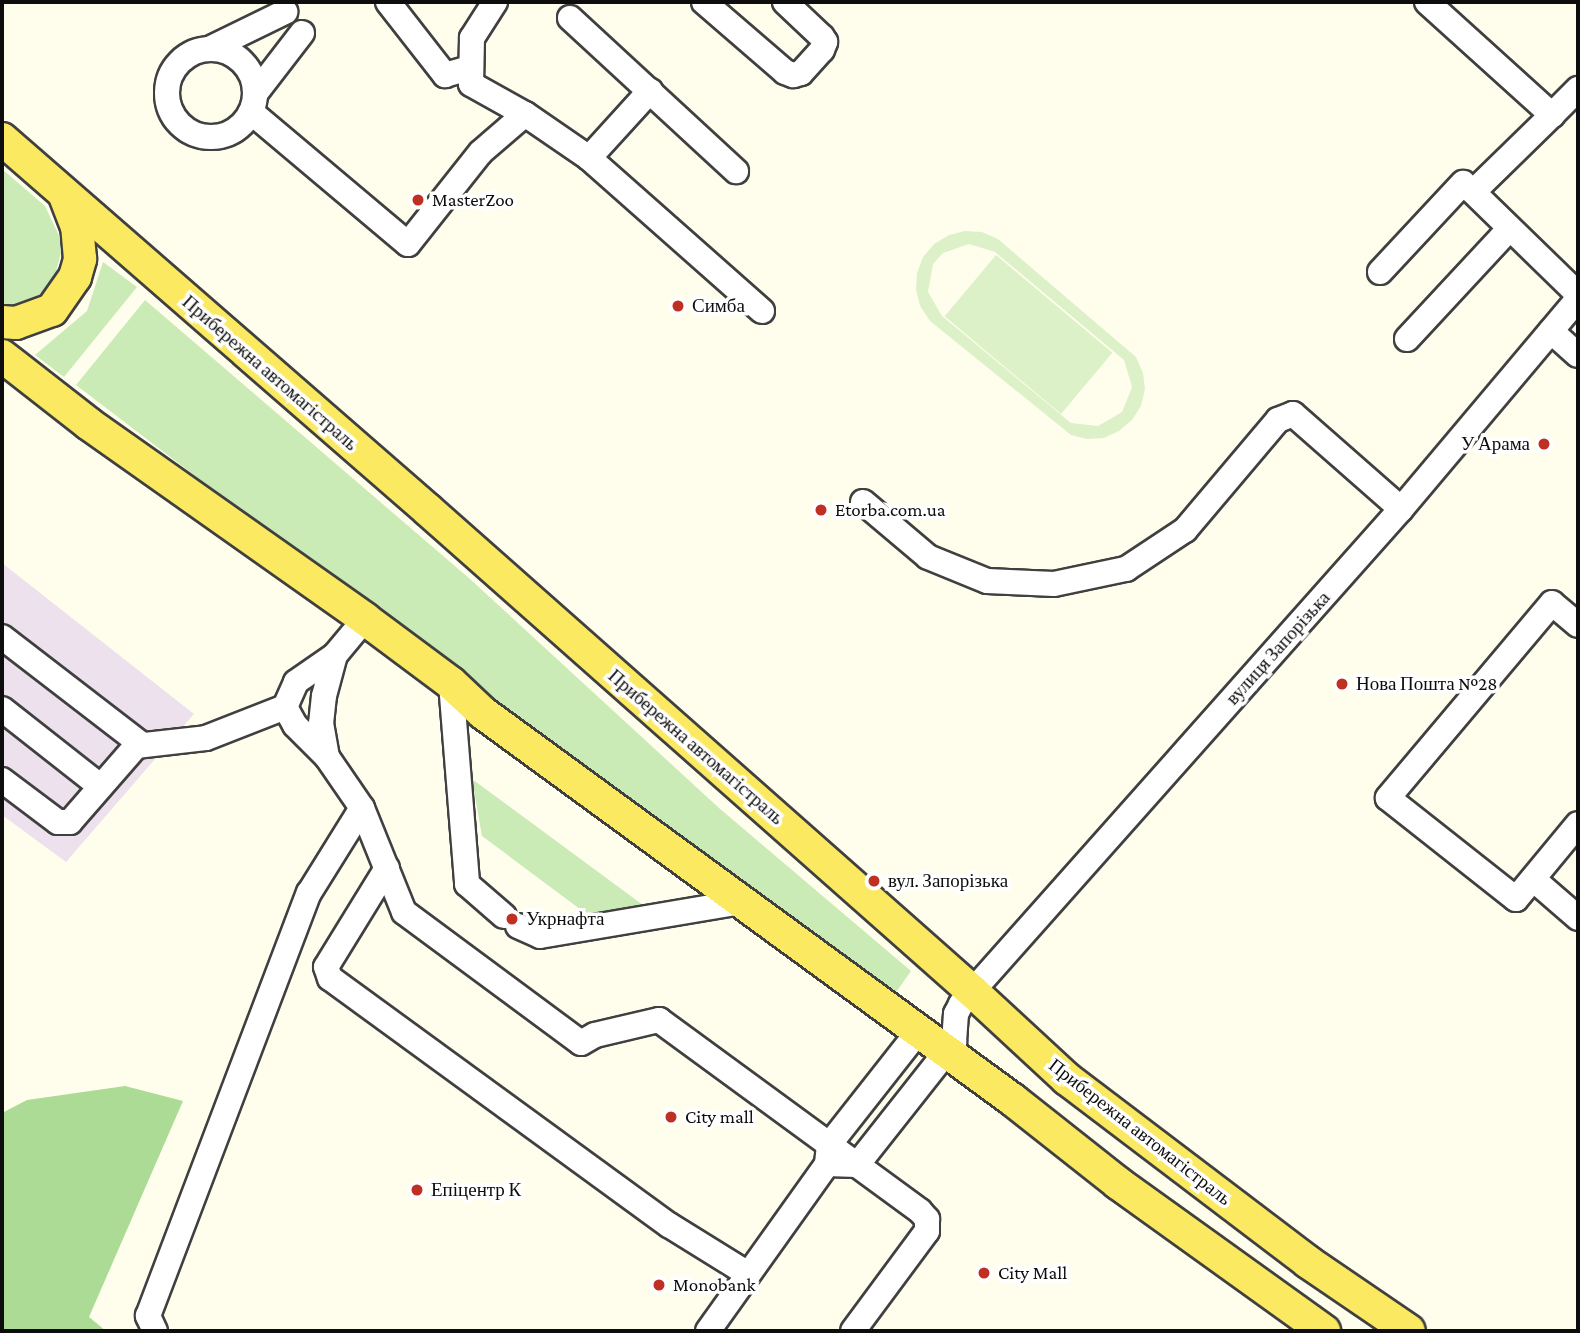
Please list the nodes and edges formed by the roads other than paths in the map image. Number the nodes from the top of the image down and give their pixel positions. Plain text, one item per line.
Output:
1 (388, 2) edge
2 (495, 2) edge
3 (704, 2) edge
4 (785, 2) edge
5 (1427, 2) edge
6 (285, 12) dead end
7 (570, 18) dead end
8 (302, 33) dead end
9 (209, 49) junction
10 (470, 68) junction
11 (1578, 89) edge
12 (650, 91) junction
13 (253, 103) junction
14 (525, 114) junction
15 (1552, 116) junction
16 (2, 139) edge
17 (589, 158) junction
18 (736, 171) dead end
19 (1463, 183) dead end
20 (65, 195) junction
21 (1510, 228) junction
22 (1380, 272) dead end
23 (1578, 297) edge
24 (762, 312) dead end
25 (2, 322) edge
26 (1551, 331) junction
27 (1407, 339) dead end
28 (1578, 355) edge
29 (2, 356) edge
30 (863, 502) dead end
31 (1401, 509) junction
32 (365, 619) junction
33 (1578, 625) edge
34 (2, 637) edge
35 (335, 655) junction
36 (451, 684) junction
37 (285, 707) junction
38 (2, 709) edge
39 (142, 745) junction
40 (327, 757) junction
41 (2, 780) edge
42 (100, 786) junction
43 (362, 808) junction
44 (1578, 824) edge
45 (387, 868) junction
46 (1533, 879) junction
47 (740, 902) junction
48 (1578, 918) edge
49 (973, 992) junction
50 (918, 1032) junction
51 (946, 1052) junction
52 (828, 1154) junction
53 (857, 1165) junction
54 (748, 1274) junction
55 (155, 1331) edge
56 (708, 1331) edge
57 (853, 1331) edge
58 (1324, 1331) edge
59 (1409, 1331) edge

1 - 10 street
2 - 10 street
3 - 4 street
5 - 15 street
6 - 9 street
7 - 12 street
8 - 13 street
9 - 13 street
9 - 13 street
10 - 14 street
11 - 15 street
12 - 17 street
12 - 18 street
13 - 14 street
14 - 17 street
15 - 21 street
16 - 20 main road, Прибережна автомагістраль
17 - 24 street
19 - 22 street
20 - 25 main road
20 - 49 main road, Прибережна автомагістраль
21 - 23 street
21 - 27 street
23 - 26 street, вулиця Запорізька
26 - 28 street
26 - 31 street, вулиця Запорізька
29 - 32 main road
30 - 31 street
31 - 49 street, вулиця Запорізька
32 - 35 street
32 - 36 main road
33 - 46 street
34 - 39 street
35 - 37 street
35 - 40 street
36 - 47 main road
36 - 47 street
37 - 39 street
37 - 40 street
38 - 42 street
39 - 42 street
40 - 43 street
41 - 42 street
43 - 45 street
43 - 55 street
44 - 46 street
45 - 52 street
45 - 54 street
46 - 48 street
47 - 50 main road
49 - 51 street, вулиця Запорізька
49 - 59 main road, Прибережна автомагістраль
50 - 51 main road
50 - 52 street
51 - 53 street, вулиця Запорізька
51 - 58 main road
52 - 53 street
52 - 54 street
53 - 57 street
54 - 56 street

